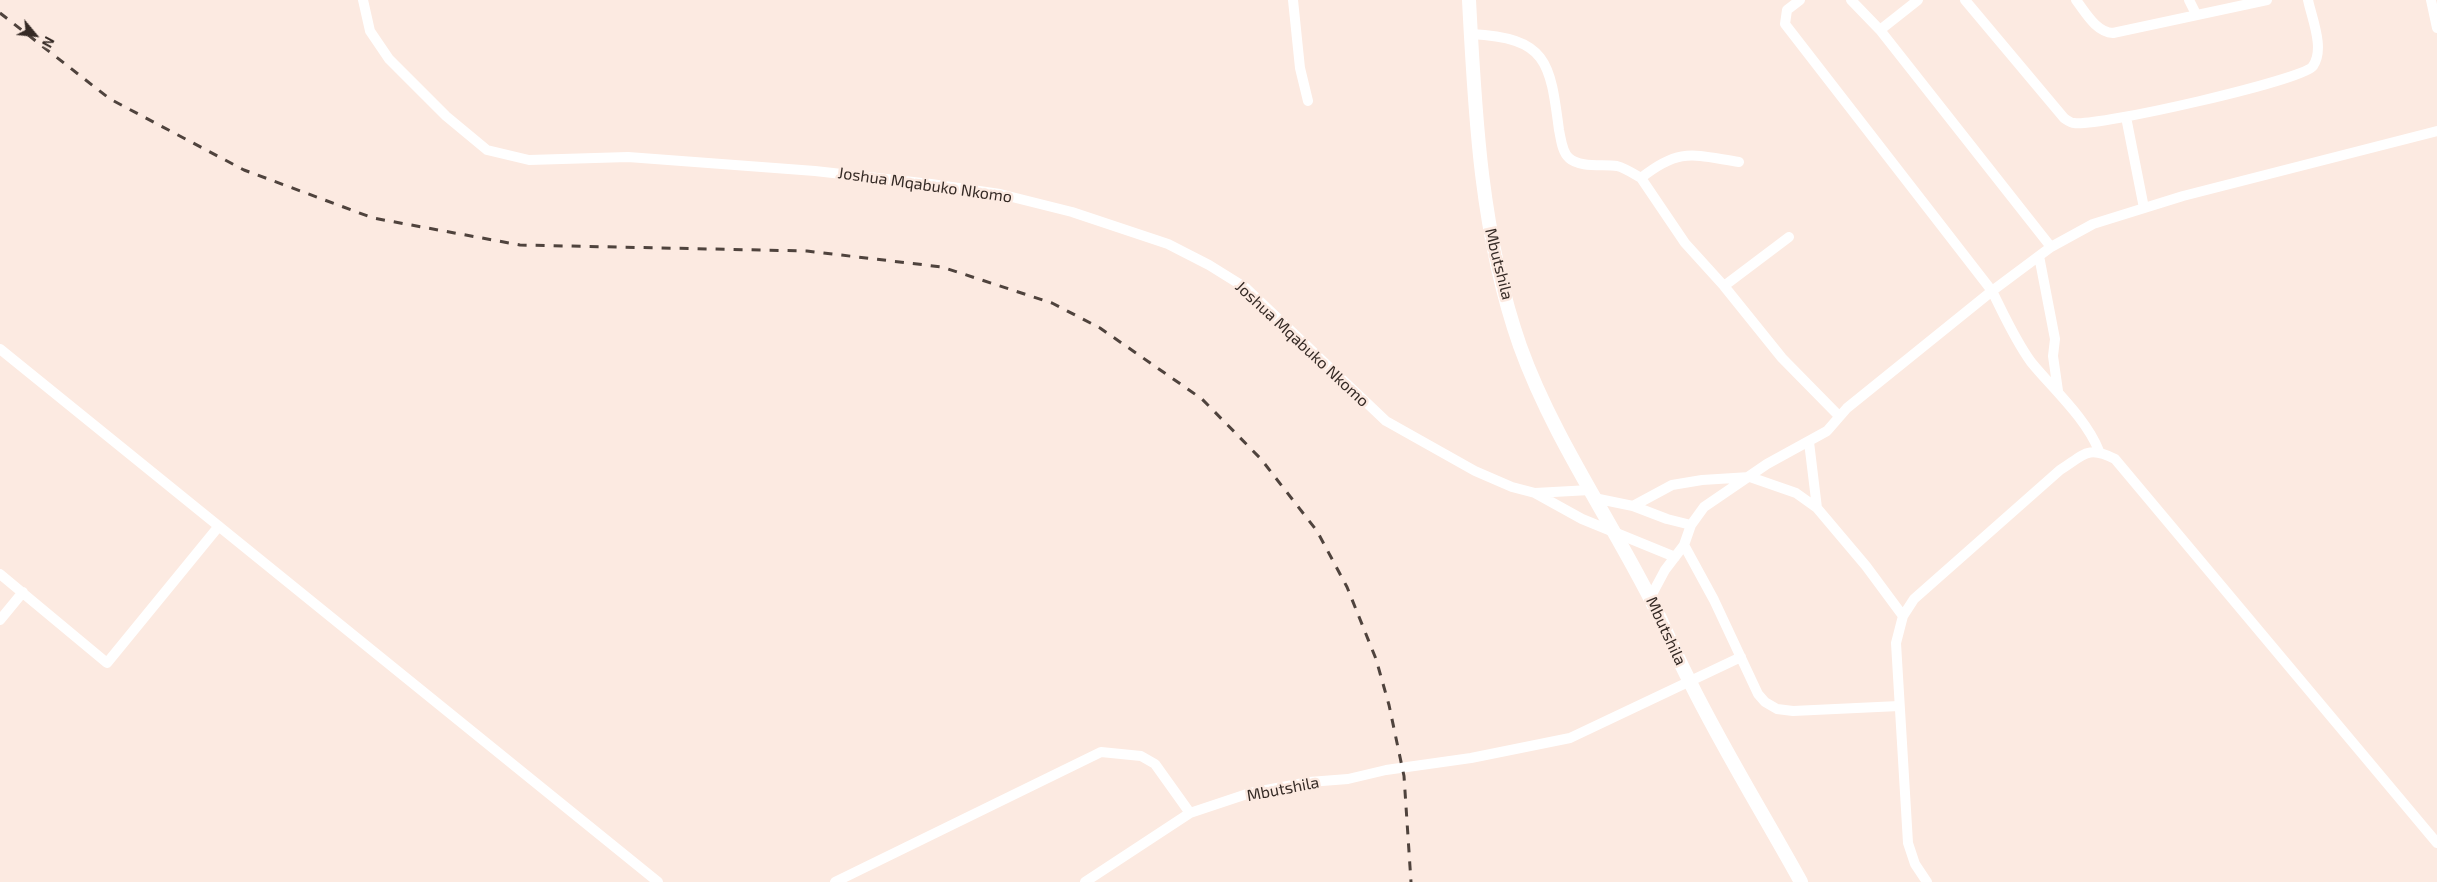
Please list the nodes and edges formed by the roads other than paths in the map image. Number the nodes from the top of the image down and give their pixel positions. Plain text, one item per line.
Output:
1 (363, 0) edge
2 (1293, 0) edge
3 (1469, 0) edge
4 (1800, 0) edge
5 (1851, 0) edge
6 (1918, 0) edge
7 (1966, 0) edge
8 (2076, 0) edge
9 (2189, 0) edge
10 (2267, 0) edge
11 (2308, 0) edge
12 (2430, 0) edge
13 (2196, 14) junction
14 (2437, 28) edge
15 (1880, 30) junction
16 (1471, 34) junction
17 (1308, 101) dead end
18 (2126, 117) junction
19 (2437, 131) edge
20 (1739, 162) dead end
21 (1641, 178) junction
22 (2144, 208) junction
23 (1789, 237) dead end
24 (2051, 247) junction
25 (2039, 256) junction
26 (1724, 286) junction
27 (1992, 291) junction
28 (0, 349) edge
29 (2058, 391) junction
30 (1839, 416) junction
31 (1809, 442) junction
32 (2099, 451) junction
33 (1750, 477) junction
34 (1535, 493) junction
35 (1592, 494) junction
36 (1633, 506) junction
37 (1817, 508) junction
38 (1691, 525) junction
39 (219, 526) junction
40 (1613, 532) junction
41 (1684, 545) junction
42 (1675, 557) junction
43 (0, 574) edge
44 (23, 592) junction
45 (1650, 598) junction
46 (1902, 616) junction
47 (0, 620) edge
48 (1741, 657) junction
49 (1690, 682) junction
50 (1899, 706) junction
51 (1190, 813) junction
52 (2437, 842) edge
53 (658, 882) edge
54 (835, 882) edge
55 (1085, 882) edge
56 (1801, 882) edge
57 (1927, 882) edge

1 - 34 street, Joshua Mqabuko Nkomo
2 - 17 street
3 - 16 street, Mbutshila
4 - 27 street
5 - 15 street
6 - 15 street
7 - 18 street
8 - 13 street
9 - 13 street
10 - 13 street
11 - 18 street
12 - 14 street
15 - 24 street
16 - 21 street
16 - 35 street, Mbutshila
18 - 22 street
19 - 22 street
20 - 21 street
21 - 26 street
22 - 24 street
23 - 26 street
24 - 25 street
25 - 27 street
25 - 29 street
26 - 30 street
27 - 29 street
27 - 30 street
28 - 39 street
29 - 32 street
30 - 31 street
31 - 33 street
31 - 37 street
32 - 46 street
32 - 52 street
33 - 36 street
33 - 37 street
33 - 38 street
34 - 35 street
34 - 40 street
35 - 36 street
35 - 40 street, Mbutshila
36 - 38 street
37 - 46 street
38 - 41 street
39 - 44 street
39 - 53 street
40 - 42 street
40 - 45 street, Mbutshila
41 - 42 street
41 - 48 street
42 - 45 street
43 - 44 street
44 - 47 street
45 - 49 street, Mbutshila
46 - 50 street
48 - 49 street
48 - 50 street
49 - 51 street, Mbutshila
49 - 56 street
50 - 57 street
51 - 54 street
51 - 55 street, Mbutshila

